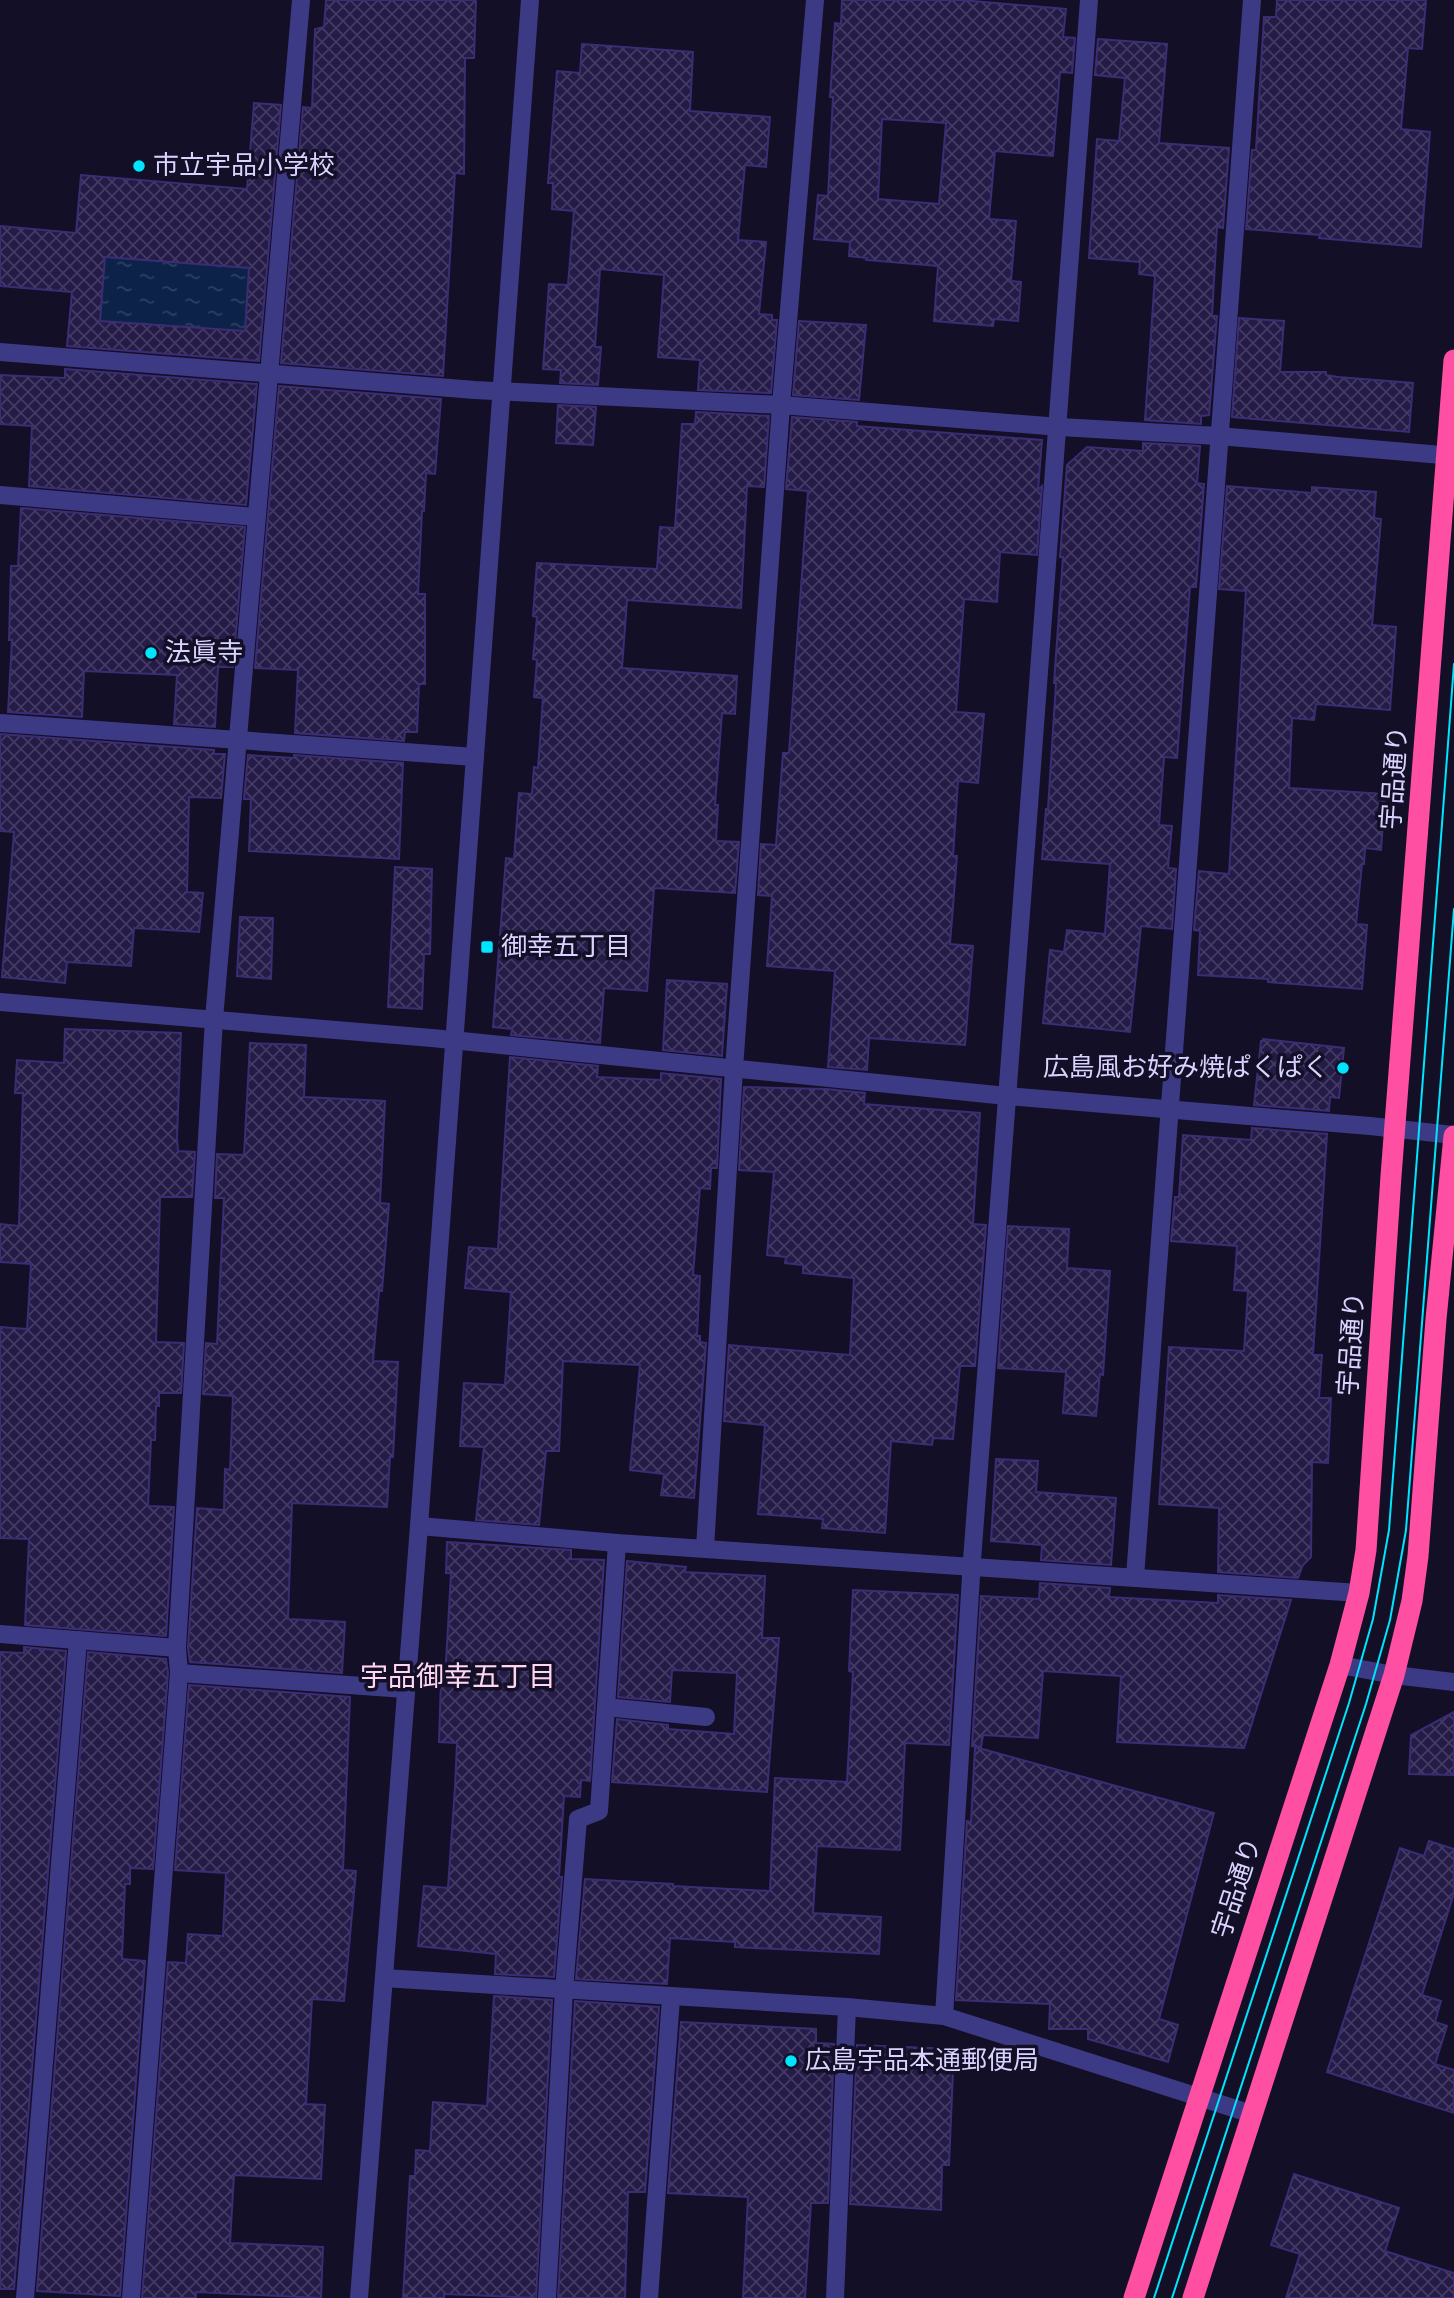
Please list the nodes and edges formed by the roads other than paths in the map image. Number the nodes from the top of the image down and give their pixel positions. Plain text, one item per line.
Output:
1 (301, 0) edge
2 (530, 0) edge
3 (815, 0) edge
4 (1090, 0) edge
5 (1252, 0) edge
6 (0, 352) edge
7 (1454, 360) edge
8 (269, 372) junction
9 (503, 392) junction
10 (781, 405) junction
11 (1060, 427) junction
12 (1218, 436) junction
13 (1451, 456) edge
14 (0, 495) edge
15 (256, 517) junction
16 (0, 723) edge
17 (237, 740) junction
18 (475, 757) junction
19 (0, 1002) edge
20 (214, 1019) junction
21 (453, 1041) junction
22 (734, 1069) junction
23 (1007, 1096) junction
24 (1170, 1110) junction
25 (1396, 1129) junction
26 (1454, 1135) edge
27 (419, 1526) junction
28 (618, 1543) junction
29 (705, 1548) junction
30 (972, 1566) junction
31 (1135, 1577) junction
32 (1359, 1593) junction
33 (0, 1634) edge
34 (78, 1640) junction
35 (177, 1648) junction
36 (1340, 1665) junction
37 (179, 1673) junction
38 (1394, 1675) junction
39 (1454, 1682) edge
40 (405, 1689) junction
41 (606, 1707) junction
42 (706, 1717) dead end
43 (384, 1978) junction
44 (564, 1990) junction
45 (671, 1998) junction
46 (847, 2007) junction
47 (944, 2016) junction
48 (1198, 2097) junction
49 (1252, 2114) junction
50 (25, 2298) edge
51 (131, 2298) edge
52 (359, 2298) edge
53 (547, 2298) edge
54 (649, 2298) edge
55 (835, 2298) edge
56 (1134, 2298) edge
57 (1193, 2298) edge

1 - 8 street
2 - 9 street
3 - 10 street
4 - 11 street
5 - 12 street
6 - 8 street
7 - 13 highway, 宇品通り
8 - 9 street
8 - 15 street
9 - 10 street
9 - 18 street
10 - 11 street
10 - 22 street
11 - 12 street
11 - 23 street
12 - 13 street
12 - 24 street
13 - 25 highway, 宇品通り
14 - 15 street
15 - 17 street
16 - 17 street
17 - 18 street
17 - 20 street
18 - 21 street
19 - 20 street
20 - 21 street
20 - 35 street
21 - 22 street
21 - 27 street
22 - 23 street
22 - 29 street
23 - 24 street
23 - 30 street
24 - 25 street
24 - 31 street
25 - 26 street
25 - 32 highway, 宇品通り
26 - 38 highway
27 - 28 street
27 - 40 street
28 - 29 street
28 - 41 street
29 - 30 street
30 - 31 street
30 - 47 street
31 - 32 street
32 - 36 highway, 宇品通り
33 - 34 street
34 - 35 street
34 - 50 street
35 - 37 street
36 - 38 street
36 - 48 highway, 宇品通り
37 - 40 street
37 - 51 street
38 - 39 street
38 - 49 highway
40 - 43 street
41 - 42 street
41 - 44 street
43 - 44 street
43 - 52 street
44 - 45 street
44 - 53 street
45 - 46 street
45 - 54 street
46 - 47 street
46 - 55 street
47 - 48 street
48 - 49 street
48 - 56 highway, 宇品通り
49 - 57 highway

